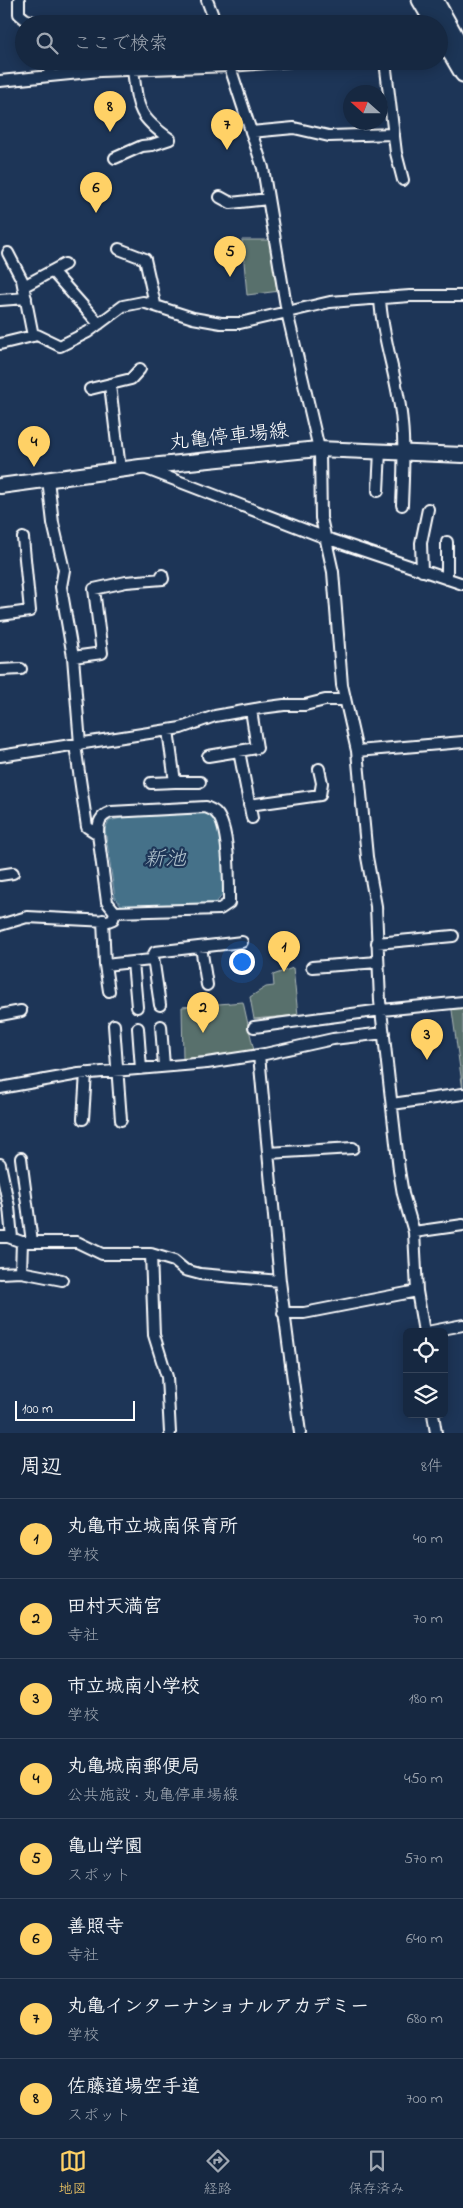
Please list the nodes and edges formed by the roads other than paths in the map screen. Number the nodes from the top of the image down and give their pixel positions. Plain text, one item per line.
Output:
1 (19, 0) edge
2 (208, 0) edge
3 (420, 0) edge
4 (435, 0) edge
5 (20, 15) edge
6 (213, 15) edge
7 (429, 15) edge
8 (441, 15) edge
9 (451, 42) edge
10 (49, 70) edge
11 (133, 70) joint
12 (231, 70) edge
13 (386, 70) edge
14 (463, 74) edge
15 (50, 76) junction
16 (0, 81) edge
17 (251, 132) junction
18 (394, 134) junction
19 (115, 158) dead end
20 (404, 180) dead end
21 (220, 197) dead end
22 (268, 199) junction
23 (118, 249) dead end
24 (8, 253) dead end
25 (65, 264) dead end
26 (52, 271) junction
27 (24, 286) junction
28 (463, 296) edge
29 (26, 298) junction
30 (380, 298) junction
31 (0, 300) edge
32 (155, 304) junction
33 (287, 312) junction
34 (99, 324) junction
35 (33, 336) junction
36 (0, 344) edge
37 (140, 369) dead end
38 (110, 384) junction
39 (90, 389) dead end
40 (318, 449) junction
41 (380, 450) junction
42 (403, 452) junction
43 (463, 455) edge
44 (140, 467) junction
45 (120, 469) junction
46 (48, 479) junction
47 (0, 486) edge
48 (378, 490) dead end
49 (402, 504) dead end
50 (428, 509) dead end
51 (23, 538) dead end
52 (326, 538) junction
53 (448, 542) dead end
54 (422, 571) junction
55 (162, 575) dead end
56 (447, 579) junction
57 (463, 584) edge
58 (0, 615) edge
59 (73, 657) junction
60 (21, 669) dead end
61 (0, 670) edge
62 (344, 700) junction
63 (251, 710) junction
64 (168, 730) junction
65 (463, 742) edge
66 (78, 744) junction
67 (239, 751) junction
68 (357, 751) junction
69 (0, 756) edge
70 (208, 756) dead end
71 (319, 769) dead end
72 (175, 782) junction
73 (200, 782) dead end
74 (151, 783) dead end
75 (249, 805) junction
76 (252, 818) dead end
77 (98, 834) junction
78 (14, 872) dead end
79 (0, 875) edge
80 (115, 912) junction
81 (103, 920) junction
82 (0, 925) edge
83 (453, 936) dead end
84 (242, 942) dead end
85 (377, 943) junction
86 (201, 947) junction
87 (153, 957) junction
88 (133, 962) junction
89 (378, 962) junction
90 (105, 965) junction
91 (312, 967) dead end
92 (207, 986) dead end
93 (109, 991) dead end
94 (463, 1002) edge
95 (160, 1005) dead end
96 (137, 1007) dead end
97 (382, 1010) junction
98 (21, 1011) dead end
99 (0, 1015) edge
100 (114, 1026) dead end
101 (161, 1026) dead end
102 (254, 1026) dead end
103 (138, 1028) dead end
104 (384, 1033) junction
105 (259, 1056) junction
106 (164, 1066) junction
107 (141, 1068) junction
108 (117, 1071) junction
109 (86, 1074) junction
110 (0, 1088) edge
111 (463, 1094) edge
112 (392, 1104) junction
113 (82, 1119) dead end
114 (121, 1120) dead end
115 (352, 1148) dead end
116 (268, 1152) junction
117 (21, 1158) dead end
118 (0, 1164) edge
119 (463, 1225) edge
120 (414, 1232) junction
121 (0, 1236) edge
122 (12, 1238) junction
123 (27, 1242) junction
124 (151, 1254) junction
125 (21, 1272) junction
126 (0, 1273) edge
127 (62, 1280) dead end
128 (280, 1282) junction
129 (417, 1291) junction
130 (283, 1313) junction
131 (463, 1325) edge
132 (424, 1328) edge
133 (447, 1328) edge
134 (434, 1418) edge
135 (170, 1433) edge
136 (300, 1433) edge
137 (436, 1433) edge

1 - 5 street
2 - 6 street
3 - 7 highway
4 - 8 highway
9 - 14 highway
10 - 15 street
11 - 15 street
11 - 19 street
12 - 17 street
13 - 18 street
15 - 16 street
17 - 18 street
17 - 22 street
18 - 20 street
21 - 22 street
22 - 33 street
23 - 32 street
24 - 27 street
25 - 26 street
26 - 27 street
26 - 34 street
27 - 29 street
28 - 30 street
29 - 31 street
29 - 35 street
30 - 33 street
30 - 42 street
32 - 33 street
32 - 34 street
33 - 40 street
34 - 35 street
35 - 36 street
37 - 38 street
38 - 39 street
38 - 45 street
40 - 41 main road, 丸亀停車場線
40 - 44 main road, 丸亀停車場線
40 - 52 street
41 - 42 main road, 丸亀停車場線
41 - 48 street
42 - 43 main road, 丸亀停車場線
42 - 49 street
44 - 45 main road, 丸亀停車場線
44 - 52 street
45 - 46 main road, 丸亀停車場線
46 - 47 main road, 丸亀停車場線
46 - 59 street
50 - 54 street
51 - 58 street
52 - 54 street
52 - 62 street
53 - 56 street
54 - 56 street
55 - 59 street
56 - 57 street
59 - 66 street
60 - 61 street
62 - 63 street
62 - 68 street
63 - 64 street
63 - 67 street
64 - 66 street
64 - 72 street
65 - 68 street
66 - 69 street
66 - 77 street
67 - 70 street
67 - 75 street
68 - 85 street
71 - 75 street
72 - 73 street
72 - 74 street
75 - 76 street
77 - 80 street
77 - 80 street
78 - 79 street
80 - 81 street
81 - 82 street
81 - 90 street
83 - 85 street
84 - 86 street
85 - 89 street
86 - 87 street
86 - 92 street
87 - 88 street
87 - 95 street
88 - 90 street
88 - 96 street
89 - 91 street
89 - 97 street
90 - 93 street
94 - 97 street
97 - 102 street
97 - 104 street
98 - 99 street
100 - 108 street
101 - 106 street
103 - 107 street
104 - 105 street
104 - 112 street
105 - 106 street
105 - 116 street
106 - 107 street
107 - 108 street
108 - 109 street
108 - 114 street
109 - 110 street
109 - 113 street
111 - 112 street
112 - 120 street
115 - 116 street
116 - 128 street
117 - 123 street
118 - 122 street
119 - 120 street
120 - 129 street
121 - 122 street
122 - 123 street
123 - 124 street
123 - 125 street
124 - 128 street
124 - 135 street
125 - 126 street
125 - 127 street
128 - 130 street
129 - 130 street
129 - 132 street
130 - 136 street
131 - 133 street
134 - 137 street

